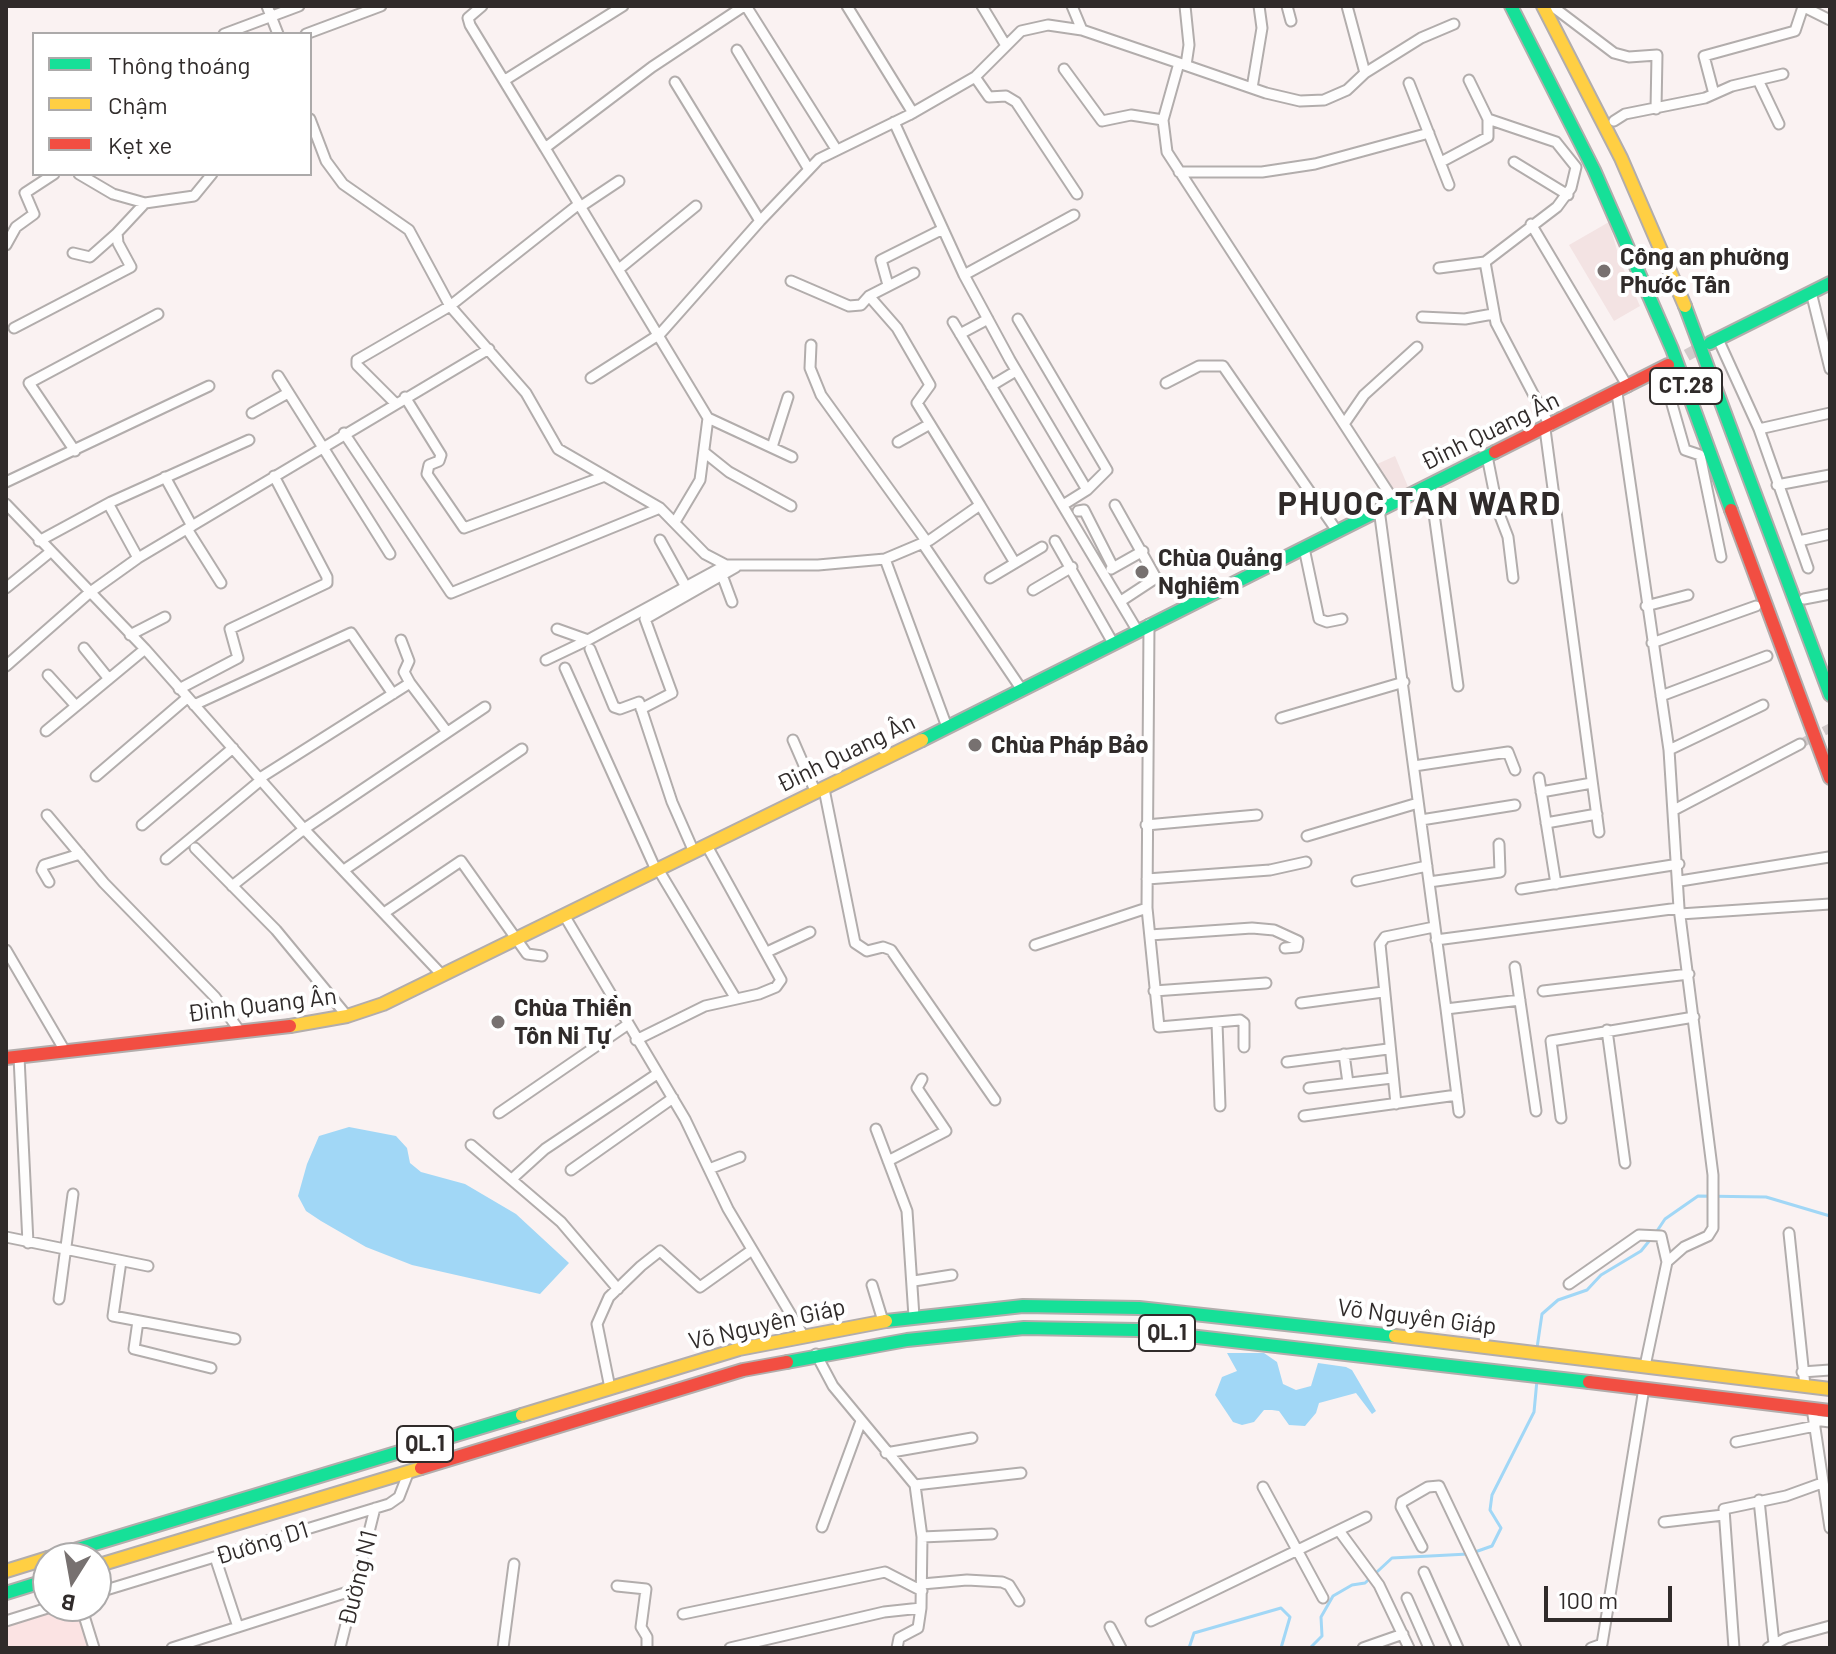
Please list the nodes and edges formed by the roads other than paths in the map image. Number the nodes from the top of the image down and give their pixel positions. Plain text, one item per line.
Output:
1 (267, 6) edge
2 (299, 6) edge
3 (381, 6) edge
4 (482, 6) edge
5 (623, 6) edge
6 (745, 6) edge
7 (847, 6) edge
8 (982, 6) edge
9 (1072, 6) edge
10 (1185, 6) edge
11 (1259, 6) edge
12 (1287, 6) edge
13 (1347, 6) edge
14 (1511, 6) edge
15 (1543, 6) edge
16 (1552, 6) edge
17 (1802, 7) edge
18 (272, 17) junction
19 (1830, 20) edge
20 (1291, 21) dead end
21 (1454, 24) dead end
22 (1082, 30) junction
23 (230, 32) edge
24 (277, 32) edge
25 (311, 32) edge
26 (1005, 44) junction
27 (737, 50) dead end
28 (1183, 64) junction
29 (1064, 69) dead end
30 (1365, 73) junction
31 (1783, 74) dead end
32 (975, 77) junction
33 (505, 80) junction
34 (1469, 80) dead end
35 (1758, 80) junction
36 (675, 82) dead end
37 (1409, 83) dead end
38 (1252, 88) junction
39 (1714, 94) junction
40 (1656, 109) junction
41 (913, 113) junction
42 (1488, 119) junction
43 (1163, 120) junction
44 (1614, 121) dead end
45 (894, 122) junction
46 (1779, 124) dead end
47 (312, 126) edge
48 (1429, 133) junction
49 (545, 148) junction
50 (836, 149) junction
51 (1441, 162) junction
52 (1514, 162) dead end
53 (808, 168) junction
54 (1179, 172) junction
55 (51, 176) edge
56 (82, 176) edge
57 (210, 176) edge
58 (619, 181) dead end
59 (1449, 185) dead end
60 (1077, 194) dead end
61 (1568, 195) junction
62 (145, 203) junction
63 (580, 206) junction
64 (696, 206) dead end
65 (1074, 215) dead end
66 (760, 221) junction
67 (1531, 224) junction
68 (943, 229) junction
69 (117, 233) junction
70 (6, 245) edge
71 (73, 253) dead end
72 (1485, 262) junction
73 (1439, 268) dead end
74 (619, 269) junction
75 (914, 273) dead end
76 (964, 275) junction
77 (791, 281) dead end
78 (1830, 283) edge
79 (888, 285) junction
80 (1811, 292) junction
81 (869, 296) junction
82 (450, 306) junction
83 (158, 314) dead end
84 (1493, 314) junction
85 (1422, 317) dead end
86 (988, 319) junction
87 (1018, 319) dead end
88 (953, 322) dead end
89 (14, 328) dead end
90 (660, 334) junction
91 (960, 334) junction
92 (1714, 341) joint
93 (811, 345) dead end
94 (1417, 347) dead end
95 (489, 349) junction
96 (1665, 367) joint
97 (1830, 369) edge
98 (1016, 371) junction
99 (278, 376) dead end
100 (591, 378) dead end
101 (1166, 383) dead end
102 (209, 386) dead end
103 (991, 386) junction
104 (1622, 390) junction
105 (288, 393) junction
106 (405, 397) junction
107 (788, 397) dead end
108 (395, 403) junction
109 (252, 413) dead end
110 (1830, 413) edge
111 (708, 418) junction
112 (930, 424) junction
113 (1344, 424) junction
114 (1547, 428) junction
115 (1759, 429) junction
116 (344, 433) junction
117 (249, 440) dead end
118 (898, 442) dead end
119 (772, 447) junction
120 (321, 448) junction
121 (75, 451) junction
122 (704, 452) junction
123 (1487, 456) junction
124 (792, 457) dead end
125 (1830, 475) edge
126 (274, 476) junction
127 (605, 476) junction
128 (165, 477) junction
129 (6, 482) edge
130 (1430, 485) junction
131 (1777, 485) junction
132 (1087, 490) junction
133 (1394, 501) junction
134 (6, 504) edge
135 (109, 505) junction
136 (980, 505) junction
137 (1063, 505) junction
138 (1115, 505) dead end
139 (791, 506) dead end
140 (660, 508) junction
141 (1379, 509) junction
142 (1078, 511) dead end
143 (675, 522) junction
144 (189, 527) junction
145 (1337, 531) junction
146 (1830, 534) edge
147 (660, 540) dead end
148 (39, 541) junction
149 (1055, 541) dead end
150 (1799, 541) junction
151 (925, 543) junction
152 (1042, 547) dead end
153 (1304, 548) junction
154 (1143, 551) junction
155 (49, 553) junction
156 (390, 554) dead end
157 (1721, 557) dead end
158 (138, 558) junction
159 (885, 559) junction
160 (1015, 563) junction
161 (1072, 567) junction
162 (1113, 567) junction
163 (1808, 568) dead end
164 (728, 569) junction
165 (1103, 575) junction
166 (990, 578) dead end
167 (1513, 578) dead end
168 (221, 583) dead end
169 (686, 587) junction
170 (6, 588) edge
171 (1033, 590) dead end
172 (89, 593) junction
173 (1830, 594) edge
174 (1688, 595) dead end
175 (1804, 599) dead end
176 (1121, 601) junction
177 (732, 602) dead end
178 (1646, 606) junction
179 (1756, 606) dead end
180 (165, 617) dead end
181 (1342, 619) dead end
182 (1143, 627) junction
183 (557, 629) dead end
184 (130, 635) junction
185 (401, 640) dead end
186 (1113, 643) junction
187 (1652, 643) junction
188 (589, 645) junction
189 (84, 648) dead end
190 (145, 649) junction
191 (1767, 656) dead end
192 (546, 660) dead end
193 (6, 666) edge
194 (565, 668) dead end
195 (48, 675) dead end
196 (109, 679) junction
197 (1404, 682) junction
198 (410, 683) junction
199 (1458, 686) dead end
200 (179, 689) junction
201 (1022, 690) junction
202 (393, 694) junction
203 (1830, 695) edge
204 (1661, 696) junction
205 (191, 702) junction
206 (1763, 705) dead end
207 (76, 706) junction
208 (485, 707) dead end
209 (641, 709) junction
210 (1281, 718) dead end
211 (947, 727) junction
212 (46, 731) dead end
213 (447, 732) junction
214 (793, 740) dead end
215 (1800, 744) tunnel mouth
216 (233, 748) junction
217 (522, 749) dead end
218 (1669, 750) junction
219 (1414, 766) junction
220 (1515, 770) dead end
221 (96, 776) dead end
222 (1539, 778) dead end
223 (1830, 778) edge
224 (261, 779) junction
225 (1592, 783) junction
226 (820, 791) junction
227 (1541, 792) junction
228 (1418, 803) junction
229 (1515, 805) dead end
230 (1674, 810) junction
231 (1597, 814) junction
232 (47, 815) dead end
233 (1257, 815) dead end
234 (1421, 820) junction
235 (1546, 823) junction
236 (142, 825) dead end
237 (1146, 825) junction
238 (304, 829) junction
239 (1599, 832) dead end
240 (1307, 836) dead end
241 (1499, 844) dead end
242 (707, 846) junction
243 (195, 848) dead end
244 (694, 852) junction
245 (80, 854) junction
246 (1829, 857) edge
247 (166, 859) dead end
248 (1306, 862) dead end
249 (1679, 864) junction
250 (1427, 866) junction
251 (344, 870) junction
252 (657, 870) junction
253 (1147, 879) junction
254 (1357, 881) dead end
255 (1680, 881) junction
256 (49, 882) dead end
257 (1429, 882) junction
258 (1556, 884) junction
259 (232, 886) junction
260 (1521, 889) dead end
261 (1830, 904) edge
262 (1147, 908) junction
263 (1680, 911) junction
264 (384, 913) junction
265 (564, 915) junction
266 (1434, 927) junction
267 (810, 932) dead end
268 (1150, 935) junction
269 (517, 938) junction
270 (1436, 940) junction
271 (1035, 945) dead end
272 (1285, 948) dead end
273 (6, 950) edge
274 (767, 952) junction
275 (542, 956) dead end
276 (1515, 967) dead end
277 (1689, 974) junction
278 (442, 975) junction
279 (1266, 983) dead end
280 (1154, 991) junction
281 (1543, 991) dead end
282 (1383, 992) junction
283 (736, 999) junction
284 (1520, 1000) junction
285 (1301, 1003) dead end
286 (1446, 1009) junction
287 (347, 1016) junction
288 (1694, 1017) junction
289 (1217, 1023) junction
290 (627, 1025) junction
291 (239, 1030) junction
292 (1607, 1030) junction
293 (636, 1040) junction
294 (1244, 1047) dead end
295 (1388, 1049) junction
296 (65, 1051) junction
297 (1344, 1054) junction
298 (13, 1058) edge
299 (1287, 1062) dead end
300 (657, 1074) junction
301 (1392, 1078) junction
302 (922, 1079) dead end
303 (1348, 1083) junction
304 (1309, 1088) dead end
305 (1457, 1095) junction
306 (673, 1098) junction
307 (995, 1100) dead end
308 (1396, 1104) junction
309 (1220, 1106) dead end
310 (1536, 1111) dead end
311 (1459, 1112) dead end
312 (499, 1113) dead end
313 (1304, 1116) dead end
314 (1561, 1118) dead end
315 (876, 1129) dead end
316 (471, 1145) dead end
317 (740, 1157) dead end
318 (888, 1161) junction
319 (1625, 1163) dead end
320 (709, 1169) junction
321 (571, 1170) dead end
322 (513, 1178) junction
323 (73, 1194) dead end
324 (1789, 1233) dead end
325 (6, 1237) edge
326 (28, 1243) junction
327 (66, 1250) junction
328 (752, 1250) junction
329 (121, 1261) junction
330 (1667, 1262) junction
331 (148, 1266) dead end
332 (952, 1275) dead end
333 (914, 1281) junction
334 (1569, 1284) dead end
335 (872, 1285) dead end
336 (618, 1289) junction
337 (59, 1299) dead end
338 (914, 1317) junction
339 (138, 1321) junction
340 (883, 1321) junction
341 (803, 1335) junction
342 (235, 1339) dead end
343 (816, 1354) junction
344 (1645, 1366) junction
345 (211, 1368) dead end
346 (1830, 1370) edge
347 (1802, 1372) junction
348 (1805, 1386) junction
349 (610, 1388) junction
350 (1644, 1388) junction
351 (1830, 1389) edge
352 (1830, 1411) edge
353 (1813, 1418) junction
354 (861, 1421) junction
355 (1830, 1422) edge
356 (972, 1438) dead end
357 (1736, 1442) dead end
358 (886, 1453) junction
359 (409, 1471) junction
360 (1021, 1473) dead end
361 (1822, 1483) junction
362 (915, 1485) junction
363 (1263, 1487) dead end
364 (1759, 1500) junction
365 (375, 1508) junction
366 (1723, 1515) junction
367 (1366, 1517) dead end
368 (1664, 1522) dead end
369 (822, 1527) dead end
370 (1830, 1528) edge
371 (1340, 1532) junction
372 (992, 1534) dead end
373 (922, 1537) junction
374 (101, 1542) edge
375 (1422, 1547) dead end
376 (1299, 1552) junction
377 (215, 1557) junction
378 (112, 1561) edge
379 (32, 1563) edge
380 (514, 1564) dead end
381 (6, 1571) edge
382 (1424, 1572) dead end
383 (32, 1585) edge
384 (617, 1586) dead end
385 (922, 1587) junction
386 (112, 1588) edge
387 (354, 1590) junction
388 (6, 1593) edge
389 (1323, 1598) dead end
390 (1407, 1598) dead end
391 (1019, 1601) dead end
392 (921, 1608) junction
393 (32, 1613) edge
394 (683, 1614) dead end
395 (6, 1621) edge
396 (1151, 1621) dead end
397 (86, 1622) edge
398 (1830, 1626) edge
399 (238, 1627) junction
400 (1110, 1627) dead end
401 (1403, 1634) junction
402 (1603, 1646) edge
403 (1771, 1646) edge
404 (94, 1648) edge
405 (172, 1648) edge
406 (340, 1648) edge
407 (503, 1648) edge
408 (647, 1648) edge
409 (730, 1648) edge
410 (897, 1648) edge
411 (1121, 1648) edge
412 (1363, 1648) edge
413 (1409, 1648) edge
414 (1429, 1648) edge
415 (1458, 1648) edge
416 (1516, 1648) edge
417 (1591, 1648) edge
418 (1734, 1648) edge

1 - 18 street
2 - 18 street
3 - 25 street
4 - 33 street
5 - 33 street
6 - 49 street
6 - 50 street
7 - 41 street
8 - 26 street
9 - 22 street
10 - 28 street
11 - 38 street
12 - 20 street
13 - 30 street
14 - 223 main road, CT.28
15 - 203 main road, CT.28
16 - 40 street
17 - 19 street
17 - 39 street
18 - 23 street
18 - 24 street
21 - 30 street
22 - 26 street
22 - 28 street
26 - 32 street
27 - 53 street
28 - 38 street
28 - 43 street
29 - 43 street
30 - 38 street
31 - 35 street
32 - 41 street
32 - 60 street
33 - 49 street
34 - 42 street
35 - 39 street
35 - 46 street
36 - 66 street
37 - 48 street
39 - 40 street
40 - 44 street
41 - 45 street
42 - 51 street
42 - 61 street
43 - 54 street
45 - 50 street
45 - 68 street
47 - 82 street
48 - 51 street
48 - 54 street
49 - 63 street
50 - 53 street
51 - 59 street
52 - 61 street
53 - 66 street
54 - 113 street
55 - 70 street
56 - 62 street
57 - 62 street
58 - 63 street
61 - 67 street
62 - 69 street
63 - 74 street
63 - 82 street
64 - 74 street
65 - 76 street
66 - 90 street
67 - 72 street
67 - 104 street
68 - 76 street
68 - 79 street
69 - 71 street
69 - 89 street
72 - 73 street
72 - 84 street
74 - 90 street
75 - 79 street
76 - 86 street
77 - 81 street
78 - 80 main road
79 - 81 street
80 - 92 main road
80 - 97 street
81 - 112 street
82 - 95 street
82 - 108 street
83 - 121 street
84 - 85 street
84 - 114 street
86 - 91 street
86 - 98 street
87 - 132 street
88 - 91 street
90 - 100 street
90 - 111 street
91 - 103 street
92 - 115 street
93 - 151 street
94 - 113 street
95 - 106 street
95 - 127 street
96 - 104 main road, Đinh Quang Ân
96 - 157 street
98 - 103 street
98 - 132 street
99 - 105 street
101 - 145 street
102 - 121 street
103 - 137 street
104 - 114 main road, Đinh Quang Ân
104 - 178 street
105 - 109 street
105 - 120 street
106 - 108 street
106 - 127 street
107 - 119 street
108 - 116 street
110 - 115 street
111 - 119 street
111 - 122 street
112 - 118 street
112 - 136 street
113 - 133 street
114 - 123 main road, Đinh Quang Ân
114 - 225 street
115 - 131 street
116 - 120 street
116 - 140 street
117 - 128 street
119 - 124 street
120 - 126 street
120 - 156 street
121 - 129 street
122 - 139 street
122 - 143 street
123 - 130 main road, Đinh Quang Ân
123 - 167 street
125 - 131 street
126 - 144 street
126 - 200 street
127 - 140 street
128 - 135 street
128 - 144 street
130 - 133 main road, Đinh Quang Ân
130 - 199 street
131 - 150 street
132 - 137 street
133 - 141 main road, Đinh Quang Ân
134 - 148 street
135 - 148 street
135 - 158 street
136 - 151 street
136 - 160 street
137 - 165 street
138 - 154 street
140 - 143 street
141 - 145 main road, Đinh Quang Ân
141 - 197 street
142 - 162 street
143 - 164 street
144 - 158 street
144 - 168 street
145 - 153 main road, Đinh Quang Ân
146 - 150 street
147 - 169 street
148 - 155 street
149 - 161 street
150 - 163 street
151 - 159 street
151 - 201 street
152 - 160 street
153 - 181 street
153 - 182 main road, Đinh Quang Ân
154 - 162 street
154 - 176 street
155 - 170 street
155 - 172 street
158 - 172 street
159 - 164 street
159 - 211 street
160 - 166 street
161 - 171 street
161 - 186 street
162 - 165 street
164 - 169 street
164 - 177 street
164 - 209 street
165 - 176 street
169 - 188 street
172 - 184 street
172 - 193 street
173 - 175 street
174 - 178 street
176 - 182 street
178 - 187 street
179 - 187 street
180 - 184 street
182 - 186 main road, Đinh Quang Ân
182 - 237 street
183 - 188 street
184 - 190 street
185 - 198 street
186 - 201 main road, Đinh Quang Ân
187 - 204 street
188 - 192 street
188 - 209 street
189 - 196 street
190 - 196 street
190 - 200 street
191 - 204 street
194 - 252 street
195 - 207 street
196 - 207 street
197 - 210 street
197 - 219 street
198 - 202 street
198 - 213 street
200 - 205 street
201 - 211 main road, Đinh Quang Ân
202 - 205 street
202 - 224 street
204 - 218 street
205 - 216 street
205 - 221 street
206 - 218 street
207 - 212 street
208 - 213 street
209 - 244 street
211 - 226 main road, Đinh Quang Ân
213 - 238 street
214 - 226 street
215 - 230 street
216 - 224 street
216 - 236 street
217 - 251 street
218 - 230 street
219 - 220 street
219 - 228 street
222 - 227 street
224 - 238 street
224 - 247 street
225 - 227 street
225 - 231 street
226 - 242 main road, Đinh Quang Ân
226 - 307 street
227 - 235 street
228 - 234 street
228 - 240 street
229 - 234 street
230 - 249 street
231 - 235 street
231 - 239 street
232 - 245 street
233 - 237 street
234 - 250 street
235 - 258 street
237 - 253 street
238 - 251 street
238 - 259 street
241 - 257 street
242 - 244 main road, Đinh Quang Ân
242 - 274 street
243 - 259 street
244 - 252 main road, Đinh Quang Ân
245 - 256 street
245 - 291 street
246 - 255 street
248 - 253 street
249 - 255 street
249 - 258 street
250 - 254 street
250 - 257 street
251 - 264 street
252 - 265 main road, Đinh Quang Ân
252 - 283 street
253 - 262 street
255 - 263 street
257 - 266 street
258 - 260 street
259 - 287 street
261 - 263 street
262 - 268 street
262 - 271 street
263 - 270 street
263 - 277 street
264 - 269 street
264 - 278 street
265 - 269 main road, Đinh Quang Ân
265 - 290 street
266 - 270 street
266 - 282 street
267 - 274 street
268 - 272 street
268 - 280 street
269 - 275 street
269 - 278 main road, Đinh Quang Ân
270 - 286 street
273 - 296 street
274 - 283 street
276 - 284 street
277 - 281 street
277 - 288 street
278 - 287 main road, Đinh Quang Ân
279 - 280 street
280 - 289 street
282 - 285 street
282 - 295 street
283 - 293 street
284 - 286 street
284 - 310 street
286 - 305 street
287 - 291 main road, Đinh Quang Ân
288 - 292 street
288 - 330 street
289 - 294 street
289 - 309 street
290 - 293 street
290 - 312 street
291 - 296 main road, Đinh Quang Ân
292 - 314 street
292 - 319 street
293 - 300 street
295 - 297 street
295 - 301 street
296 - 298 main road, Đinh Quang Ân
297 - 299 street
297 - 303 street
298 - 326 street
300 - 306 street
300 - 322 street
301 - 303 street
301 - 308 street
302 - 318 street
303 - 304 street
305 - 308 street
305 - 311 street
306 - 320 street
306 - 321 street
308 - 313 street
315 - 318 street
316 - 322 street
317 - 320 street
318 - 333 street
320 - 328 street
322 - 336 street
323 - 327 street
324 - 347 street
325 - 326 street
326 - 327 street
327 - 329 street
327 - 337 street
328 - 336 street
328 - 341 street
329 - 331 street
329 - 339 street
330 - 334 street
330 - 344 street
332 - 333 street
333 - 338 street
335 - 340 street
336 - 349 street
338 - 340 main road, Võ Nguyên Giáp / QL.1
338 - 344 main road, Võ Nguyên Giáp / QL.1
339 - 342 street
339 - 345 street
340 - 341 main road, Võ Nguyên Giáp / QL.1
341 - 349 main road, Võ Nguyên Giáp / QL.1
343 - 350 main road, Võ Nguyên Giáp / QL.1
343 - 354 street
343 - 359 main road, Võ Nguyên Giáp / QL.1
344 - 348 main road, QL.1
346 - 347 street
347 - 348 street
348 - 351 main road, QL.1
349 - 374 main road, Võ Nguyên Giáp / QL.1
350 - 353 main road, QL.1
350 - 402 street
352 - 353 main road, QL.1
353 - 355 street
353 - 357 street
353 - 361 street
354 - 358 street
354 - 369 street
356 - 358 street
358 - 362 street
359 - 365 street, Đường D1
359 - 378 main road, Võ Nguyên Giáp / QL.1
360 - 362 street
361 - 364 street
361 - 370 street
362 - 373 street
363 - 376 street
364 - 366 street
364 - 403 street
365 - 377 street, Đường D1
365 - 387 street, Đường N1
366 - 368 street
366 - 418 street
367 - 371 street
371 - 376 street
371 - 401 street
372 - 373 street
373 - 385 street
375 - 416 street
376 - 389 street
376 - 396 street
377 - 386 street, Đường D1
377 - 399 street
379 - 381 main road, Võ Nguyên Giáp / QL.1
380 - 407 street
382 - 415 street
383 - 388 main road
384 - 408 street
385 - 391 street
385 - 392 street
385 - 394 street
387 - 399 street
387 - 406 street, Đường N1
390 - 414 street
392 - 409 street
392 - 410 street
393 - 395 street
397 - 404 street
398 - 403 street
399 - 405 street
400 - 411 street
401 - 412 street
401 - 413 street
402 - 417 street

